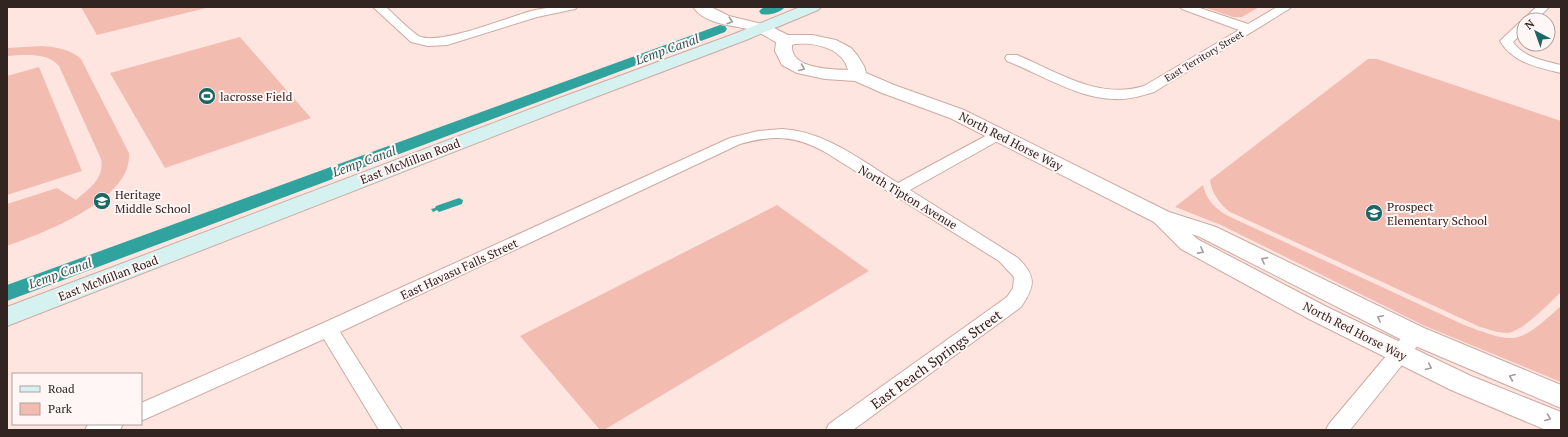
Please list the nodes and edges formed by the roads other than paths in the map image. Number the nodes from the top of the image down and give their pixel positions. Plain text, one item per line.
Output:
1 (379, 7) edge
2 (571, 7) edge
3 (701, 7) edge
4 (735, 7) edge
5 (813, 7) edge
6 (1186, 7) edge
7 (1285, 7) edge
8 (762, 28) junction
9 (1249, 29) junction
10 (1516, 32) edge
11 (784, 39) junction
12 (1012, 58) dead end
13 (1561, 69) edge
14 (858, 76) junction
15 (779, 133) joint
16 (998, 135) junction
17 (898, 190) junction
18 (1024, 280) joint
19 (7, 316) edge
20 (328, 329) junction
21 (1408, 345) junction
22 (1561, 397) edge
23 (142, 412) edge
24 (1561, 424) edge
25 (109, 425) edge
26 (848, 427) edge
27 (96, 430) edge
28 (391, 430) edge
29 (1337, 430) edge

1 - 2 street
3 -> 8 street
4 - 8 street
5 - 8 main road, East McMillan Road
6 - 9 street
7 - 9 street, East Territory Street
8 - 11 street
8 - 19 main road, East McMillan Road
9 - 12 street, East Territory Street
10 - 13 street
11 - 14 street
11 -> 14 street, North Red Horse Way
14 - 16 street, North Red Horse Way
15 - 17 street, North Tipton Avenue
15 - 20 street, East Havasu Falls Street
16 - 17 street
16 - 21 street, North Red Horse Way
17 - 18 street, North Tipton Avenue
18 - 26 street, East Peach Springs Street
20 - 23 street, East Havasu Falls Street
20 - 28 street
22 -> 21 street, North Red Horse Way
21 -> 24 street, North Red Horse Way
21 - 29 street
25 - 27 street

